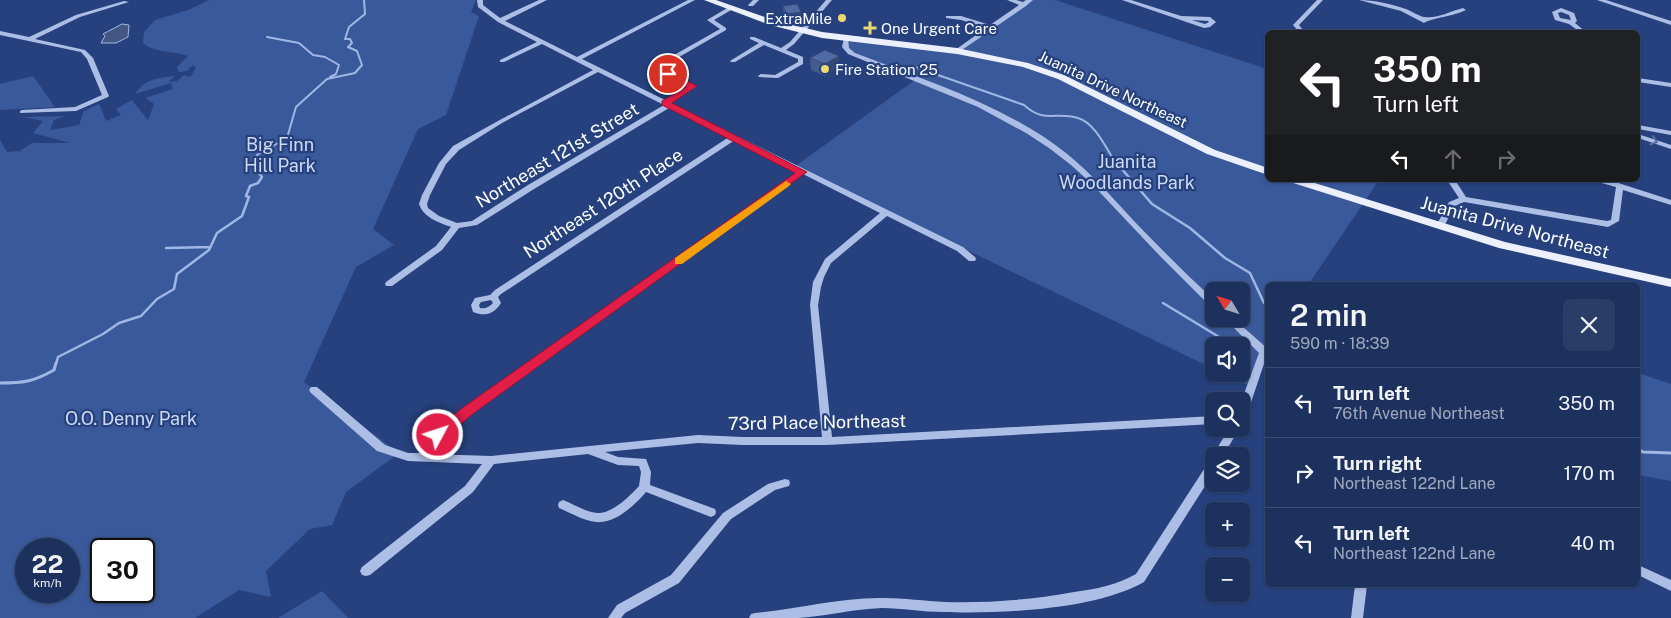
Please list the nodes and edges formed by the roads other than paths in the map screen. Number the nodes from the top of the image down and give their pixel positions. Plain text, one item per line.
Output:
1 (544, 0) edge
2 (692, 0) edge
3 (708, 0) edge
4 (756, 0) edge
5 (829, 0) edge
6 (1010, 0) edge
7 (1030, 0) edge
8 (1125, 0) edge
9 (1320, 0) edge
10 (1362, 0) edge
11 (1600, 0) edge
12 (126, 2) dead end
13 (1384, 2) edge
14 (480, 3) edge
15 (1024, 5) junction
16 (751, 6) dead end
17 (731, 8) junction
18 (1463, 10) dead end
19 (948, 18) dead end
20 (1182, 18) dead end
21 (500, 20) junction
22 (1571, 23) dead end
23 (1671, 23) edge
24 (991, 28) junction
25 (1300, 30) edge
26 (1580, 30) edge
27 (802, 31) junction
28 (0, 33) edge
29 (752, 38) dead end
30 (30, 39) junction
31 (846, 39) junction
32 (541, 42) junction
33 (764, 43) junction
34 (782, 50) junction
35 (957, 52) junction
36 (577, 59) junction
37 (502, 61) dead end
38 (733, 61) dead end
39 (598, 70) junction
40 (761, 76) dead end
41 (1640, 80) edge
42 (1671, 85) edge
43 (667, 104) junction
44 (22, 112) dead end
45 (1640, 127) edge
46 (1671, 133) edge
47 (1640, 137) edge
48 (733, 138) junction
49 (1671, 147) edge
50 (1265, 171) edge
51 (802, 172) junction
52 (1300, 182) edge
53 (1451, 182) edge
54 (1607, 182) edge
55 (1620, 186) junction
56 (1463, 199) junction
57 (1671, 203) edge
58 (885, 213) junction
59 (456, 226) junction
60 (1440, 226) junction
61 (972, 259) dead end
62 (1671, 283) edge
63 (389, 284) dead end
64 (493, 297) dead end
65 (1205, 297) edge
66 (1239, 328) edge
67 (1265, 352) edge
68 (1265, 356) edge
69 (314, 390) dead end
70 (1250, 394) edge
71 (1205, 420) edge
72 (826, 441) junction
73 (589, 451) junction
74 (422, 457) junction
75 (491, 460) junction
76 (1205, 476) edge
77 (785, 483) dead end
78 (644, 487) junction
79 (563, 505) dead end
80 (711, 512) dead end
81 (366, 571) dead end
82 (1640, 571) edge
83 (1671, 586) edge
84 (1361, 587) edge
85 (614, 618) edge
86 (755, 618) edge
87 (1357, 618) edge

1 - 21 street
2 - 36 street
3 - 17 main road, Juanita Drive Northeast
4 - 16 street
5 - 27 street
6 - 15 street
7 - 15 street
8 - 20 street
9 - 25 street
10 - 13 street
11 - 23 street
12 - 30 street
13 - 18 street
14 - 21 street
15 - 24 street
17 - 27 main road, Juanita Drive Northeast
17 - 43 street, Northeast 121st Street
19 - 24 street
21 - 32 street
22 - 26 street
24 - 35 street
27 - 31 main road, Juanita Drive Northeast
27 - 34 street
28 - 30 street
29 - 33 street
30 - 44 street
31 - 35 main road, Juanita Drive Northeast
31 - 65 street
32 - 36 street
32 - 37 street
33 - 34 street
33 - 38 street
34 - 40 street
35 - 50 main road, Juanita Drive Northeast
36 - 39 street
39 - 43 street
39 - 59 street
41 - 42 street
43 - 48 street
43 - 59 street, Northeast 121st Street
45 - 46 street
47 -> 49 street
48 - 51 street
48 - 64 street, Northeast 120th Place
51 - 58 street
51 - 74 street
52 - 60 main road, Juanita Drive Northeast
53 - 56 street
54 - 55 street
55 - 56 street
55 - 57 street
56 - 60 street
58 - 61 street
58 - 72 street
59 - 63 street
60 - 62 main road, Juanita Drive Northeast
66 - 67 street
68 - 70 street
69 - 74 street, 73rd Place Northeast
71 - 72 street, 73rd Place Northeast
72 - 73 street, 73rd Place Northeast
73 - 75 street, 73rd Place Northeast
73 - 78 street
74 - 75 street, 73rd Place Northeast
75 - 81 street
76 - 86 street
77 - 85 street
78 - 79 street
78 - 80 street
82 - 83 street
84 - 87 street

